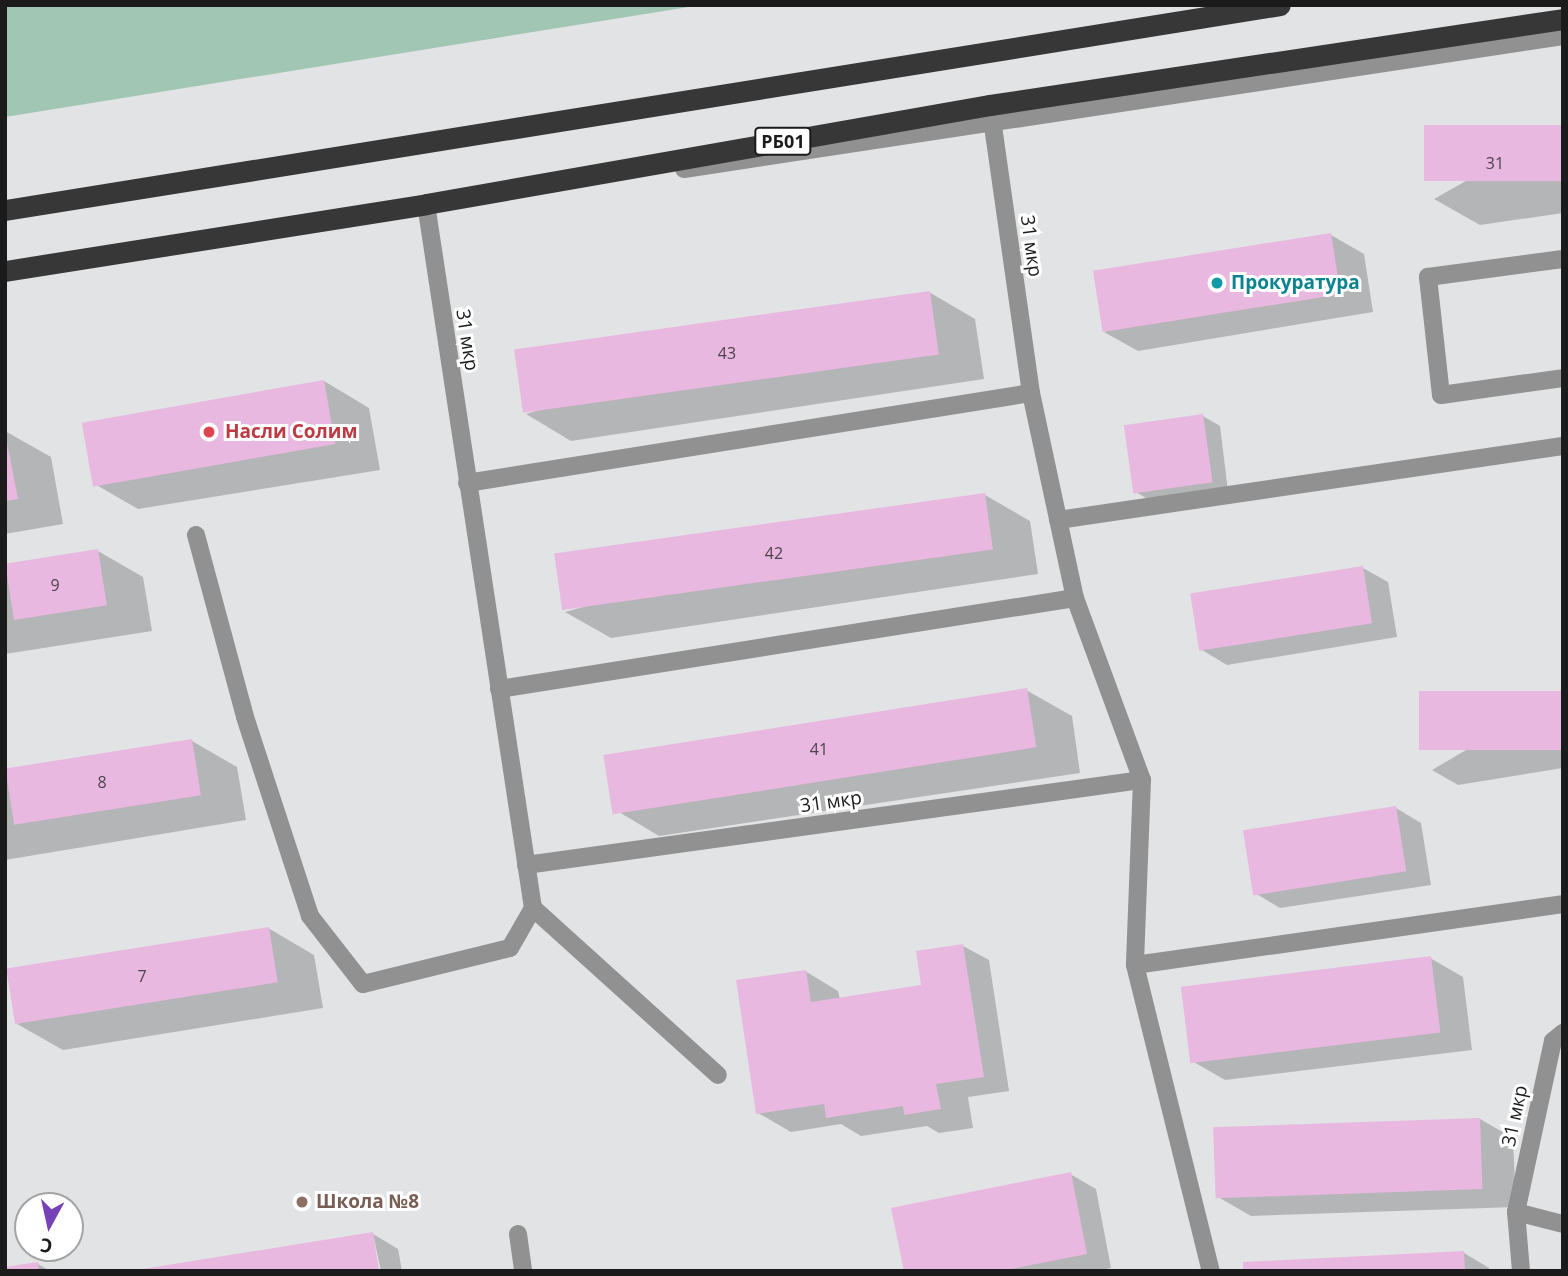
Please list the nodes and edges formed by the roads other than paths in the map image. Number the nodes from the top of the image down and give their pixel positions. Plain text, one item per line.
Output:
1 (1280, 5) edge
2 (1563, 19) edge
3 (1563, 36) edge
4 (990, 105) junction
5 (425, 204) junction
6 (5, 210) edge
7 (1563, 259) edge
8 (7, 271) edge
9 (1563, 378) edge
10 (1031, 393) junction
11 (1563, 446) edge
12 (467, 483) junction
13 (1058, 520) junction
14 (196, 535) dead end
15 (1075, 598) junction
16 (499, 689) junction
17 (1142, 780) junction
18 (526, 865) junction
19 (1563, 904) edge
20 (533, 908) junction
21 (1135, 965) junction
22 (1563, 1033) edge
23 (718, 1074) dead end
24 (1516, 1212) junction
25 (1563, 1224) edge
26 (518, 1234) dead end
27 (523, 1271) edge
28 (1211, 1271) edge
29 (1521, 1271) edge

1 - 6 highway
2 - 4 highway, РБ01
3 - 8 street
4 - 5 highway, РБ01
4 - 10 street, 31 мкр
5 - 8 highway, РБ01
5 - 12 street, 31 мкр
7 - 9 street
10 - 12 street
10 - 13 street, 31 мкр
11 - 13 street
12 - 16 street, 31 мкр
13 - 15 street, 31 мкр
14 - 20 street
15 - 16 street
15 - 17 street, 31 мкр
16 - 18 street, 31 мкр
17 - 18 street, 31 мкр
17 - 21 street, 31 мкр
18 - 20 street, 31 мкр
19 - 21 street
20 - 23 street
21 - 28 street, 31 мкр
22 - 24 street, 31 мкр
24 - 25 street
24 - 29 street, 31 мкр
26 - 27 street

